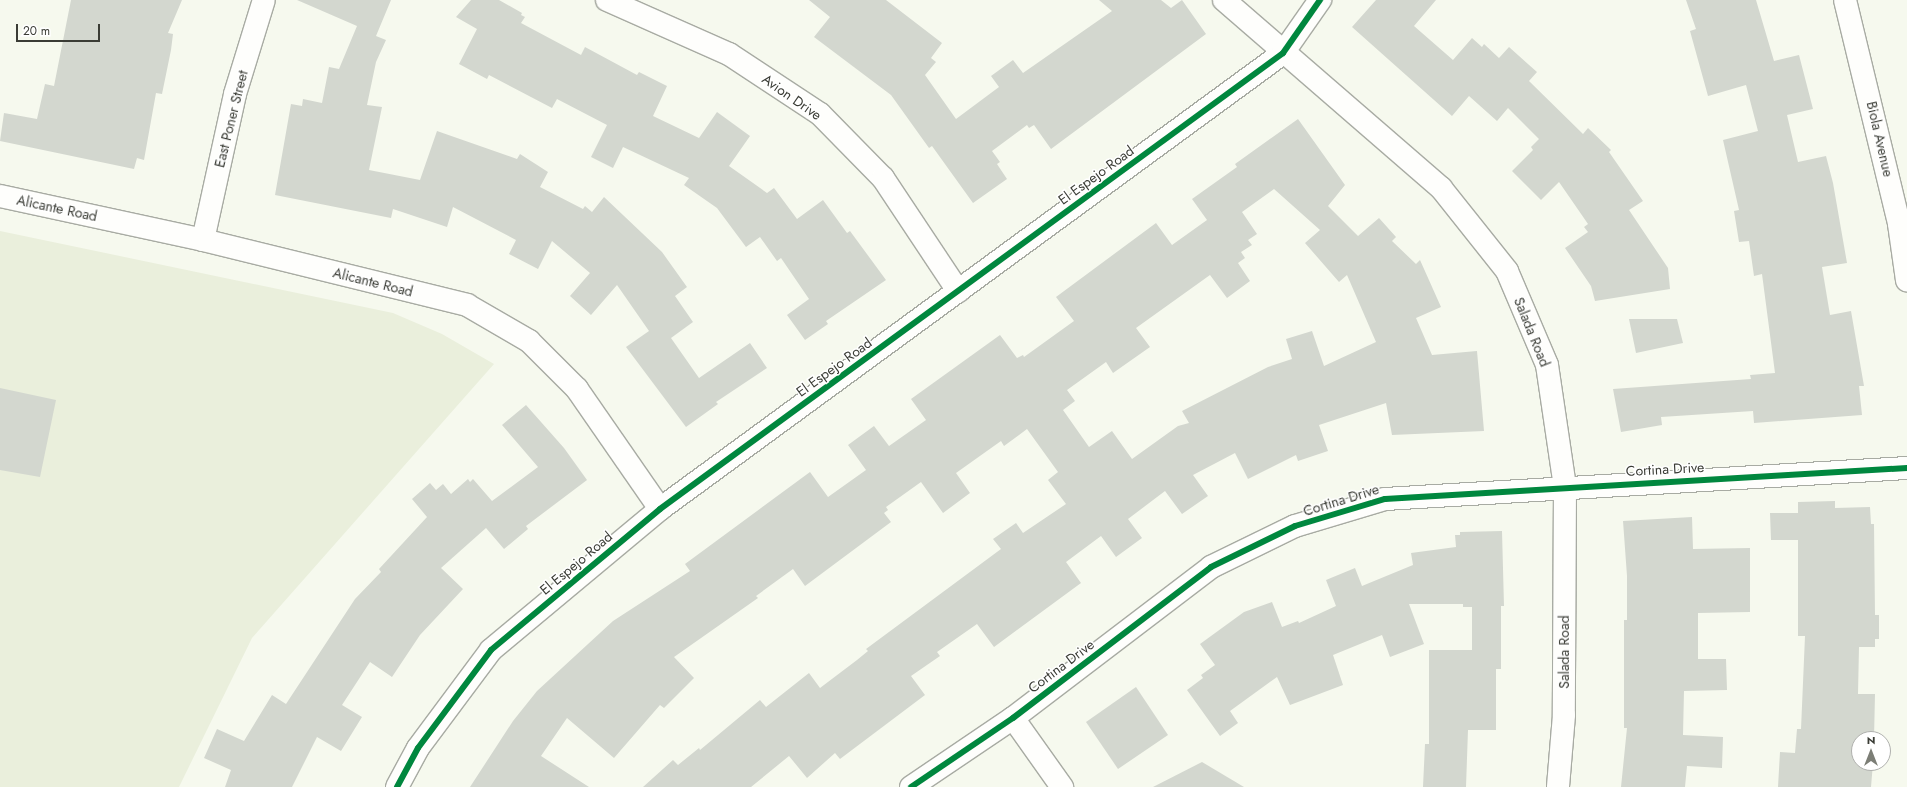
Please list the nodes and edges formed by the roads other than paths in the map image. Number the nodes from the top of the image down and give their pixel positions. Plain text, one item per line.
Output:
1 (264, 0) edge
2 (607, 0) edge
3 (1224, 0) edge
4 (1320, 0) edge
5 (1845, 0) edge
6 (1283, 53) junction
7 (0, 196) edge
8 (203, 240) junction
9 (1907, 280) edge
10 (958, 291) junction
11 (1907, 468) edge
12 (1565, 487) junction
13 (660, 509) junction
14 (1013, 718) junction
15 (397, 787) edge
16 (911, 787) edge
17 (1062, 787) edge
18 (1558, 787) edge

1 - 8 street, East Poner Street
2 - 10 street, Avion Drive
3 - 6 street, Salada Road
4 - 6 street, El Espejo Road
5 - 9 street, Biola Avenue
6 - 10 street, El Espejo Road
6 - 12 street, Salada Road
7 - 8 street, Alicante Road
8 - 13 street, Alicante Road
10 - 13 street, El Espejo Road
11 - 12 street, Cortina Drive
12 - 14 street, Cortina Drive
12 - 18 street, Salada Road
13 - 15 street, El Espejo Road
14 - 16 street, Cortina Drive
14 - 17 street

